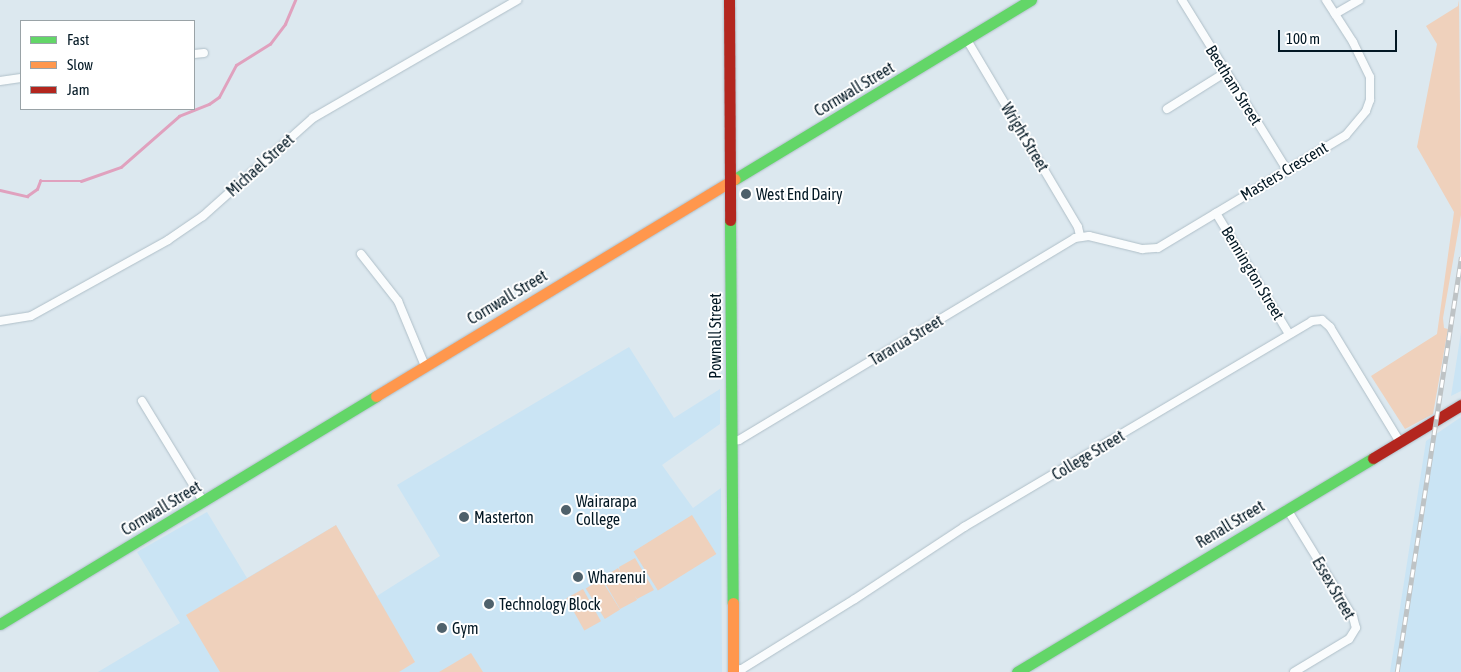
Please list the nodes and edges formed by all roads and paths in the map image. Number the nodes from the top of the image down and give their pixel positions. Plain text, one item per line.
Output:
1 (516, 0) edge
2 (730, 0) edge
3 (1031, 0) edge
4 (1182, 0) edge
5 (1326, 0) edge
6 (1359, 0) edge
7 (1335, 14) junction
8 (967, 40) junction
9 (204, 53) dead end
10 (195, 54) edge
11 (1226, 72) junction
12 (20, 78) edge
13 (0, 82) edge
14 (1167, 109) dead end
15 (1287, 170) junction
16 (730, 182) junction
17 (1216, 213) junction
18 (1080, 236) junction
19 (361, 254) dead end
20 (0, 321) edge
21 (1289, 334) junction
22 (425, 366) junction
23 (142, 401) dead end
24 (1461, 404) edge
25 (732, 441) junction
26 (1400, 442) junction
27 (203, 501) junction
28 (1287, 509) junction
29 (0, 624) edge
30 (734, 671) edge
31 (1016, 672) edge
32 (1294, 672) edge

1 - 20 street, Michael Street
2 - 16 street, Pownall Street
3 - 8 street, Cornwall Street
4 - 11 street, Beetham Street
5 - 7 street, Masters Crescent
6 - 7 street
7 - 15 street, Masters Crescent
8 - 16 street, Cornwall Street
8 - 18 street, Wright Street
9 - 10 street
11 - 14 street
11 - 15 street, Beetham Street
12 - 13 street
15 - 17 street, Masters Crescent
16 - 22 street, Cornwall Street
16 - 25 street, Pownall Street
17 - 18 street, Masters Crescent
17 - 21 street, Bennington Street
18 - 25 street, Tararua Street
19 - 22 street
21 - 26 street, College Street
21 - 30 street, College Street
22 - 27 street, Cornwall Street
23 - 27 street
24 - 26 street, Renall Street
25 - 30 street, Pownall Street
26 - 28 street, Renall Street
27 - 29 street, Cornwall Street
28 - 31 street, Renall Street
28 - 32 street, Essex Street

